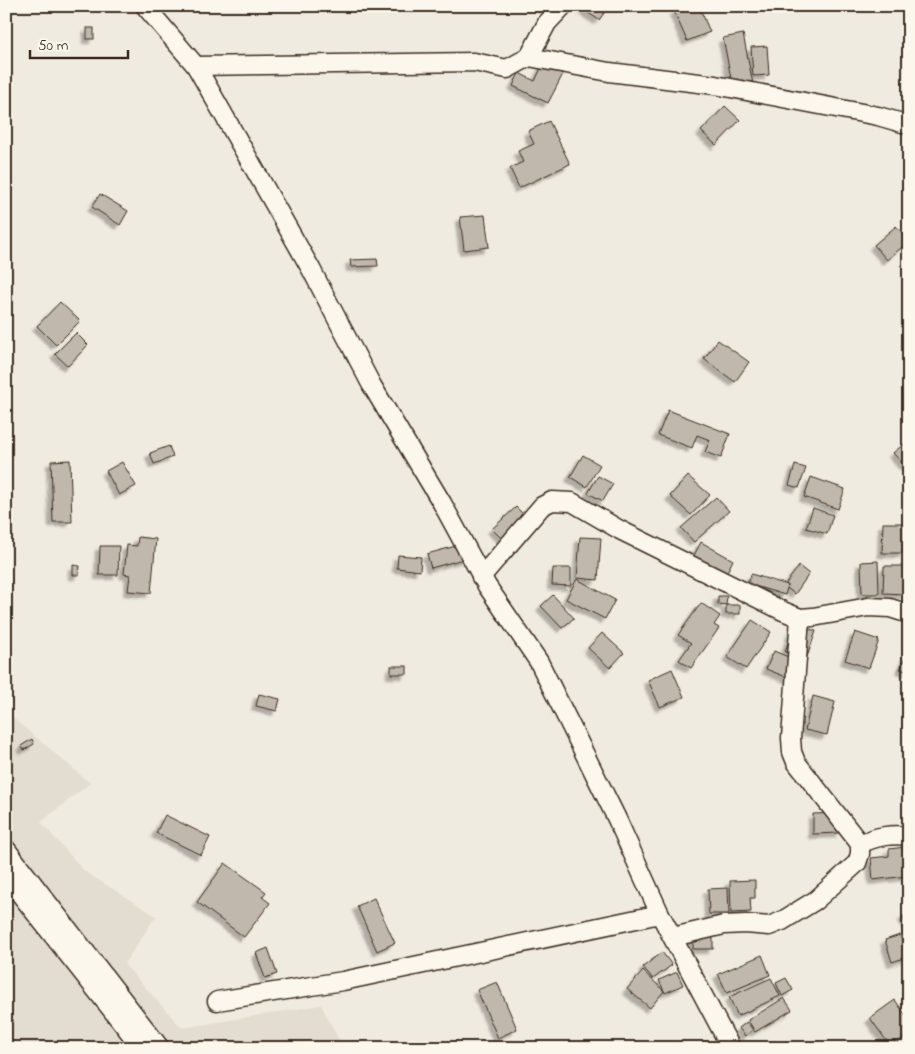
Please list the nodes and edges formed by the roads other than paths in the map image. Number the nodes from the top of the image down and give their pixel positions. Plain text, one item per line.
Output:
1 (145, 6) edge
2 (563, 6) edge
3 (529, 57) junction
4 (196, 66) junction
5 (909, 125) edge
6 (481, 577) junction
7 (909, 614) edge
8 (800, 618) junction
9 (909, 836) edge
10 (860, 844) junction
11 (6, 849) edge
12 (6, 876) edge
13 (660, 914) junction
14 (673, 937) junction
15 (217, 1001) dead end
16 (142, 1048) edge
17 (160, 1048) edge
18 (731, 1048) edge

1 - 4 street
2 - 3 street
3 - 4 street
3 - 5 street
4 - 6 street
6 - 8 street
6 - 13 street
7 - 8 street
8 - 10 street
9 - 10 street
10 - 14 street
11 - 17 street
12 - 16 street
13 - 14 street
13 - 15 street
14 - 18 street

